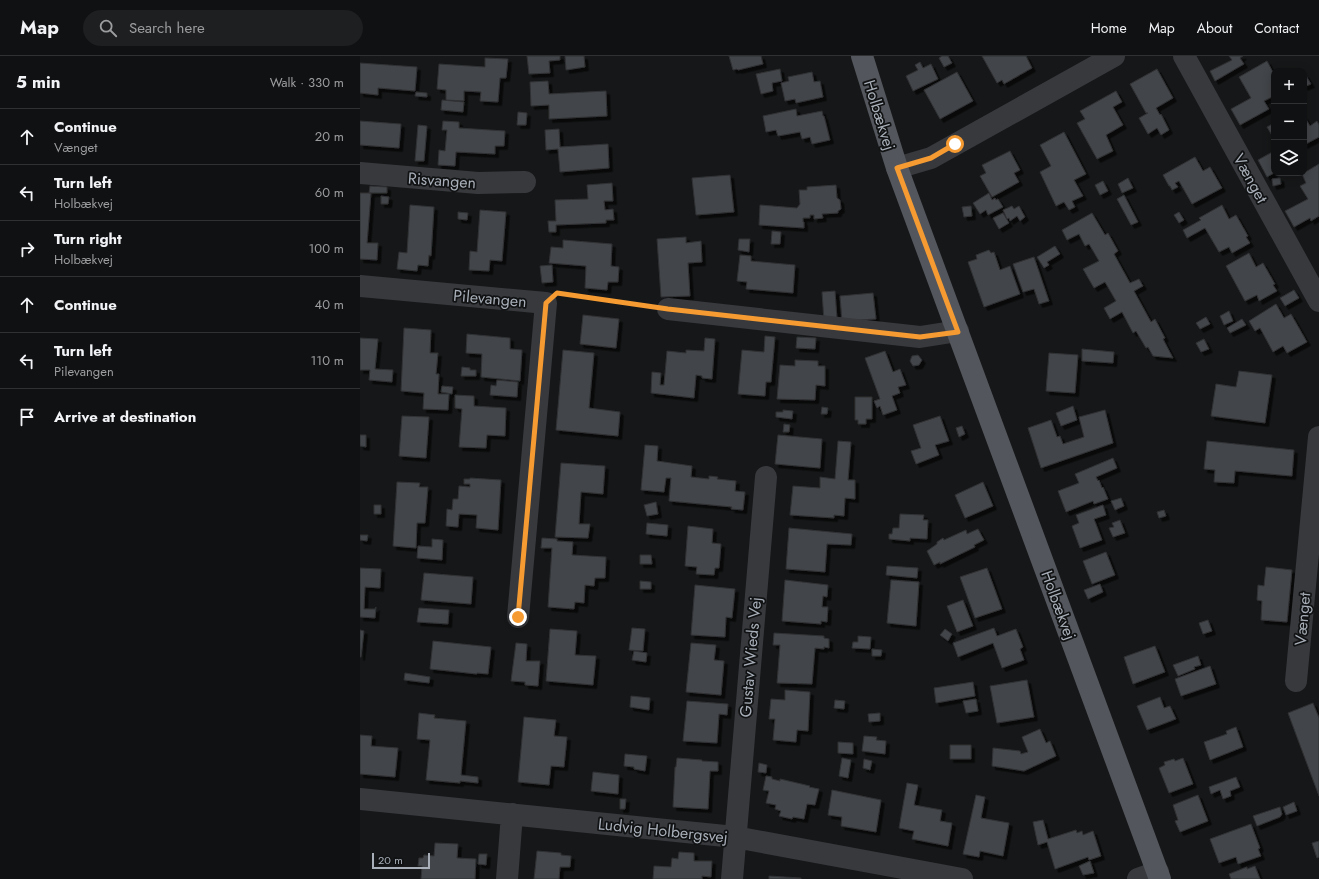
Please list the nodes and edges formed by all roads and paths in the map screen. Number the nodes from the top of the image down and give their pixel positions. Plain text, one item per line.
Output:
1 (862, 56) edge
2 (1114, 56) edge
3 (1184, 56) edge
4 (897, 168) junction
5 (360, 173) edge
6 (525, 182) dead end
7 (360, 286) edge
8 (1319, 301) edge
9 (546, 303) junction
10 (668, 309) joint
11 (958, 332) junction
12 (1319, 437) edge
13 (766, 477) dead end
14 (518, 617) dead end
15 (1296, 681) dead end
16 (360, 799) edge
17 (512, 814) junction
18 (735, 837) junction
19 (1152, 877) edge
20 (507, 879) edge
21 (732, 879) edge
22 (962, 879) edge

1 - 4 main road, Holbækvej
2 - 4 street
3 - 8 street, Vænget
4 - 11 main road, Holbækvej
5 - 6 street, Risvangen
7 - 9 street, Pilevangen
9 - 10 path
9 - 14 street, Pilevangen
10 - 11 street
11 - 19 main road, Holbækvej
12 - 15 street, Vænget
13 - 18 street, Gustav Wieds Vej
16 - 17 street, Ludvig Holbergsvej
17 - 18 street, Ludvig Holbergsvej
17 - 20 street
18 - 21 street, Gustav Wieds Vej
18 - 22 street, Ludvig Holbergsvej

